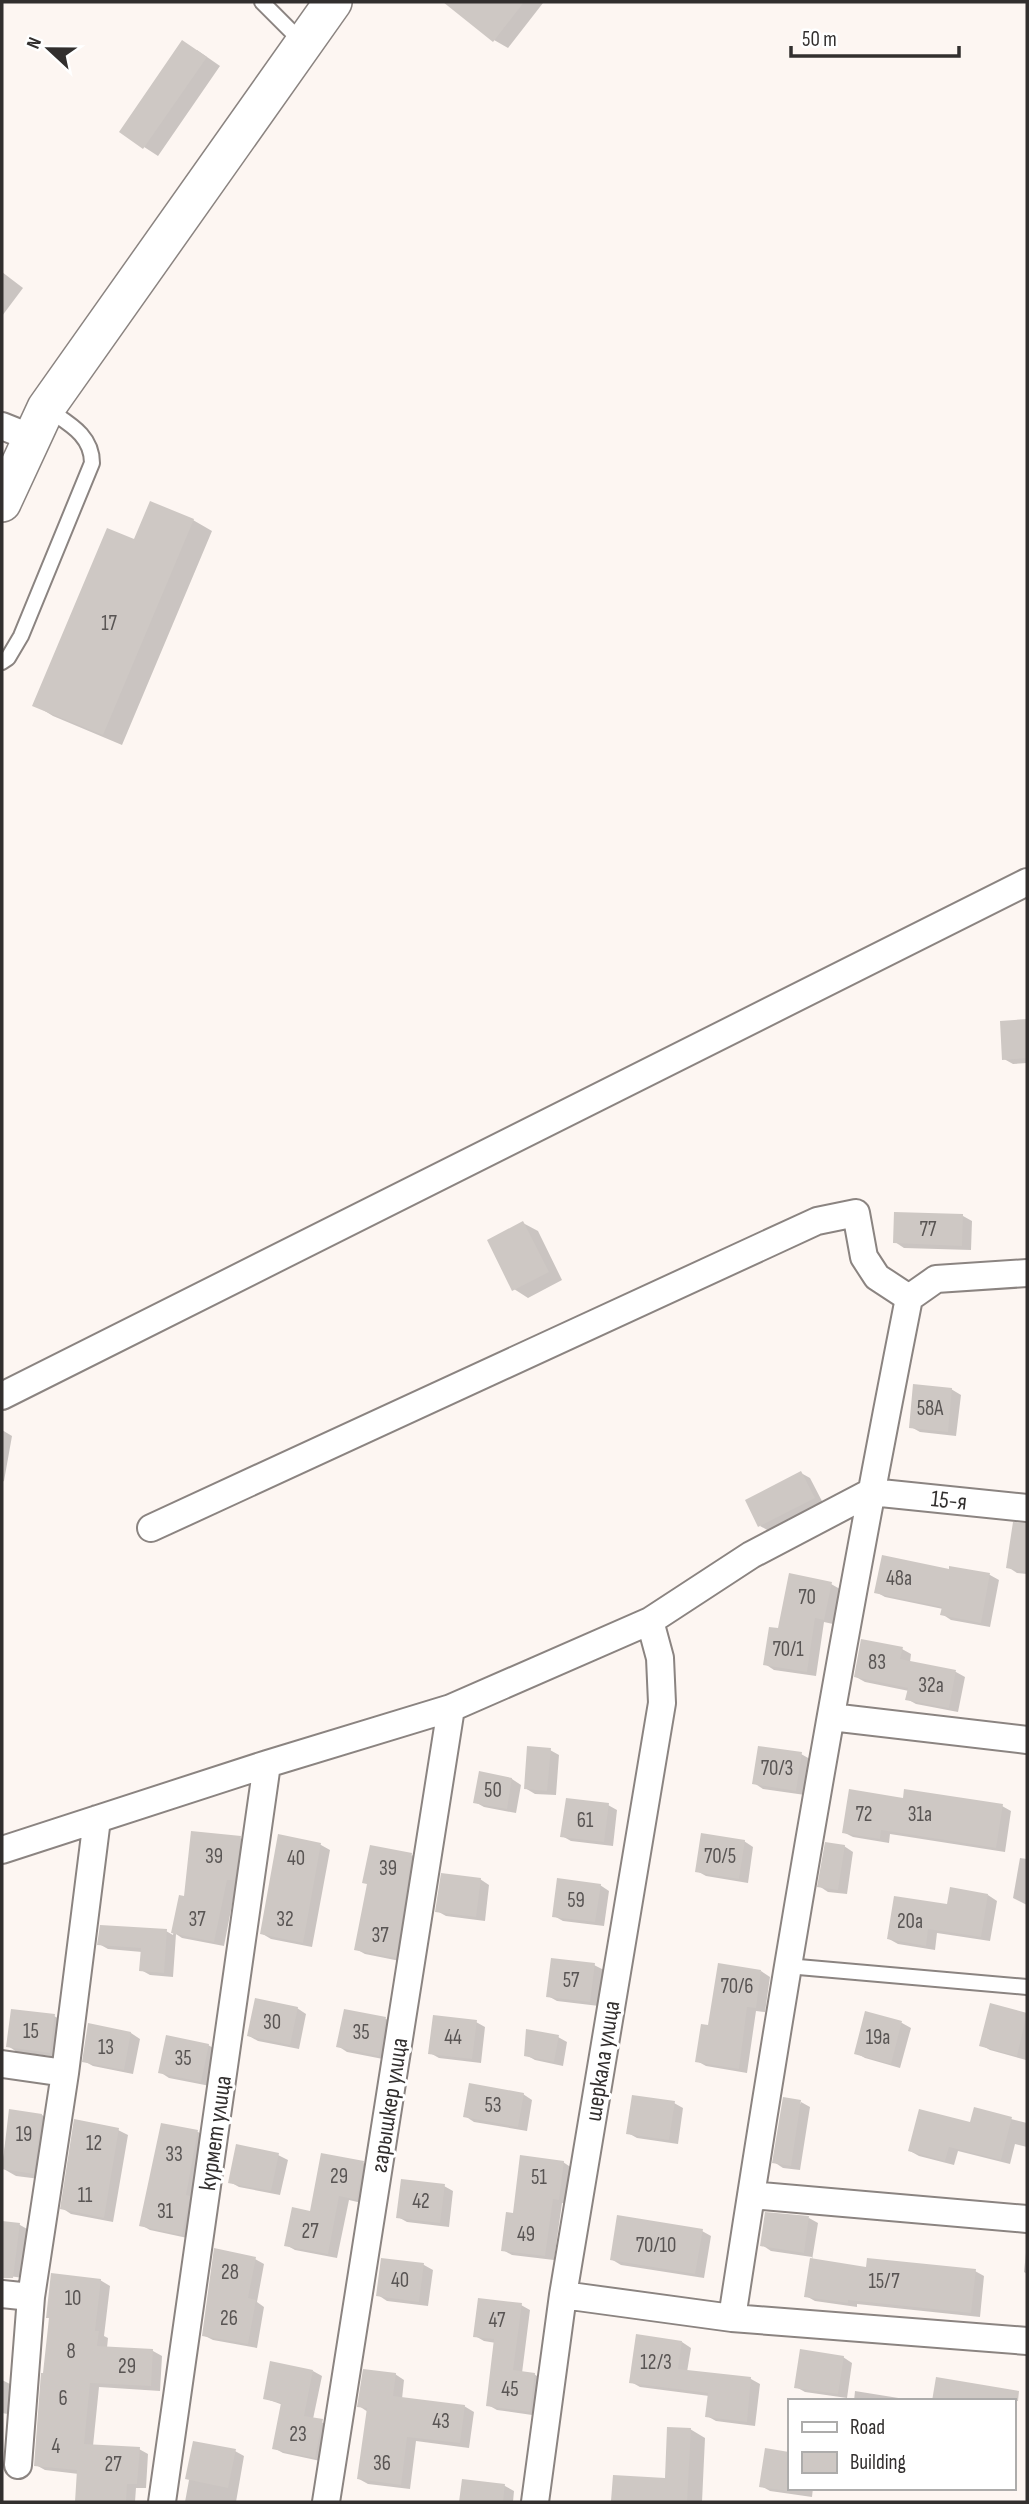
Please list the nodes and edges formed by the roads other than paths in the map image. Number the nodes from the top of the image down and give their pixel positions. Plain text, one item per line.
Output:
1 (262, 2) edge
2 (333, 2) edge
3 (303, 43) junction
4 (26, 424) edge
5 (2, 503) edge
6 (2, 662) edge
7 (1027, 882) edge
8 (1027, 1273) edge
9 (909, 1298) junction
10 (2, 1396) edge
11 (871, 1492) junction
12 (1027, 1508) edge
13 (151, 1528) dead end
14 (650, 1621) junction
15 (452, 1708) junction
16 (831, 1717) junction
17 (1027, 1740) edge
18 (267, 1764) junction
19 (97, 1819) junction
20 (2, 1850) edge
21 (787, 1966) junction
22 (1027, 1987) edge
23 (2, 2064) edge
24 (65, 2073) junction
25 (751, 2195) junction
26 (1027, 2219) edge
27 (2, 2294) edge
28 (564, 2295) junction
29 (31, 2297) junction
30 (732, 2318) junction
31 (1027, 2341) edge
32 (18, 2465) dead end
33 (162, 2502) edge
34 (326, 2502) edge
35 (534, 2502) edge

1 - 3 lane
2 - 3 main road
3 - 4 main road
4 - 5 main road
4 - 6 lane
7 - 10 street
8 - 9 street
9 - 11 street
9 - 13 street
11 - 12 street, 15-я
11 - 14 street
11 - 16 street
14 - 15 street
14 - 28 street, шеркала улица
15 - 18 street
15 - 34 street, гарышкер улица
16 - 17 street
16 - 21 street
18 - 19 street
18 - 33 street, курмет улица
19 - 20 street
19 - 24 street
21 - 22 lane
21 - 25 street
23 - 24 street
24 - 29 street
25 - 26 street
25 - 30 street
27 - 29 street
28 - 30 street
28 - 35 street, шеркала улица
29 - 32 street
30 - 31 street

